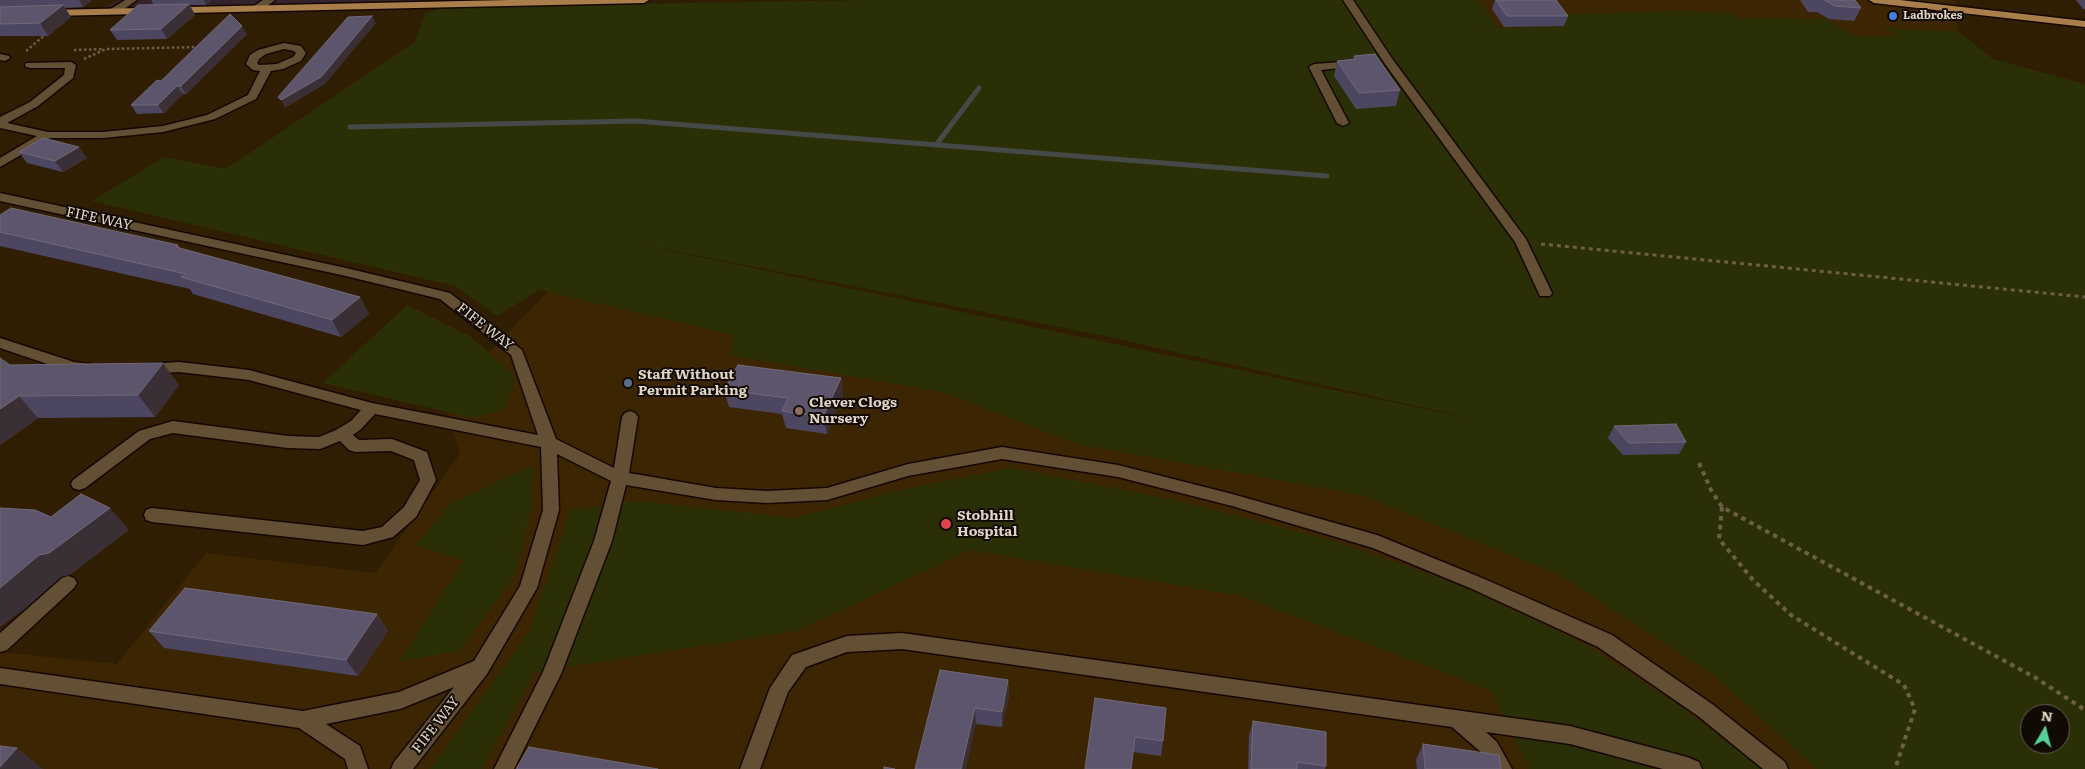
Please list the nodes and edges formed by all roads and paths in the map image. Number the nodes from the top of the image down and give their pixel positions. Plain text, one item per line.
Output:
1 (132, 0) edge
2 (270, 0) edge
3 (644, 0) edge
4 (1348, 0) edge
5 (1874, 0) edge
6 (453, 2) edge
7 (258, 8) junction
8 (113, 12) junction
9 (72, 13) junction
10 (36, 14) edge
11 (2085, 24) edge
12 (205, 46) edge
13 (26, 51) dead end
14 (1380, 63) junction
15 (30, 65) dead end
16 (71, 65) junction
17 (267, 68) dead end
18 (1343, 122) dead end
19 (0, 124) edge
20 (48, 135) junction
21 (0, 163) edge
22 (0, 197) edge
23 (1521, 242) junction
24 (1546, 293) dead end
25 (2085, 297) edge
26 (0, 343) edge
27 (98, 369) edge
28 (133, 369) edge
29 (372, 408) junction
30 (630, 416) dead end
31 (342, 434) junction
32 (548, 443) junction
33 (1699, 463) dead end
34 (620, 478) junction
35 (80, 484) dead end
36 (1722, 507) junction
37 (152, 515) dead end
38 (68, 583) dead end
39 (0, 644) edge
40 (480, 668) junction
41 (0, 676) edge
42 (2085, 710) edge
43 (1456, 718) junction
44 (303, 720) junction
45 (358, 769) edge
46 (401, 769) edge
47 (504, 769) edge
48 (750, 769) edge
49 (1502, 769) edge
50 (1692, 769) edge
51 (1778, 769) edge
52 (1895, 769) edge

1 - 8 street
2 - 7 street
3 - 6 main road
4 - 14 street
5 - 11 main road
6 - 7 main road
7 - 8 main road
8 - 9 main road
9 - 10 main road
9 - 13 path
12 - 16 path
14 - 18 street
14 - 23 street
15 - 16 street
16 - 19 street
17 - 20 street
19 - 20 street
20 - 21 street
22 - 32 street, FIFE WAY
23 - 24 street
23 - 25 path
26 - 27 street
28 - 29 street
29 - 31 street
29 - 32 street
30 - 34 street
31 - 35 street
31 - 37 street
32 - 34 street
32 - 40 street, FIFE WAY
33 - 36 path
34 - 47 street
34 - 51 street
36 - 42 path
36 - 52 path
38 - 39 street
40 - 44 street
40 - 46 street, FIFE WAY
41 - 44 street
43 - 48 street
43 - 49 street
43 - 50 street
44 - 45 street

